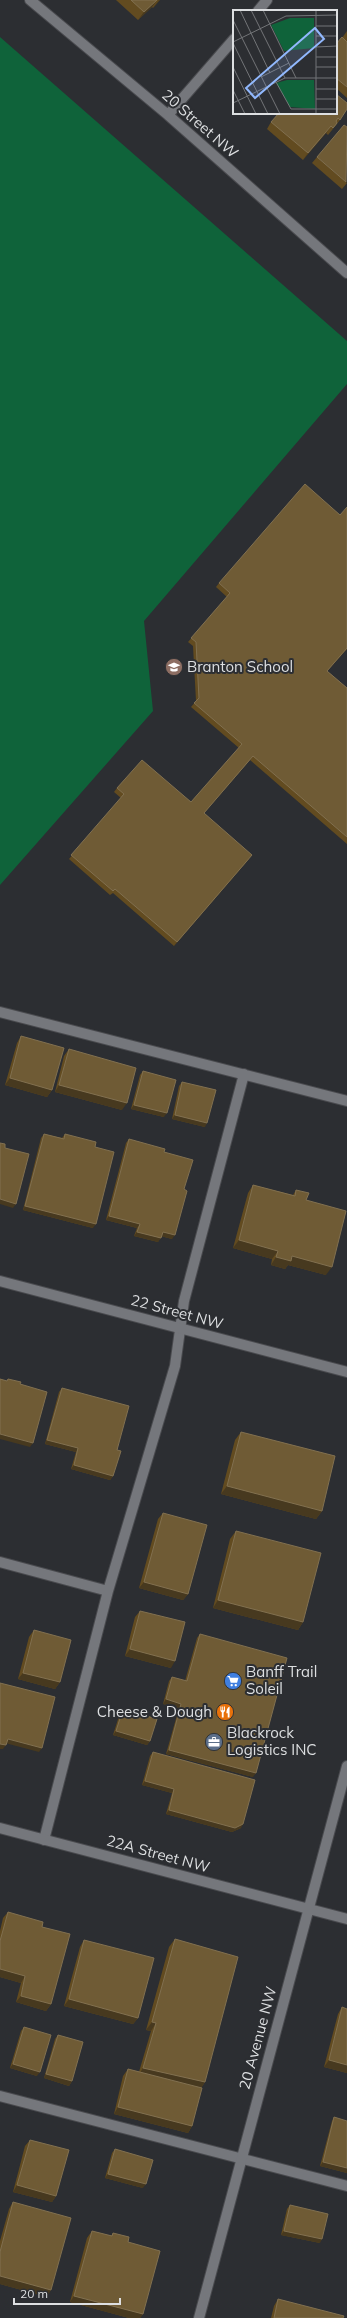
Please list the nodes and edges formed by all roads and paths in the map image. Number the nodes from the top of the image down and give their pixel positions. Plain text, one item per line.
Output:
1 (30, 0) edge
2 (268, 0) edge
3 (259, 10) edge
4 (233, 40) edge
5 (168, 115) junction
6 (347, 273) edge
7 (0, 1012) edge
8 (244, 1074) junction
9 (347, 1101) edge
10 (0, 1282) edge
11 (181, 1328) junction
12 (347, 1372) edge
13 (0, 1562) edge
14 (108, 1591) junction
15 (347, 1766) edge
16 (0, 1828) edge
17 (44, 1840) junction
18 (309, 1909) junction
19 (347, 1919) edge
20 (0, 2096) edge
21 (241, 2157) junction
22 (347, 2186) edge
23 (199, 2318) edge

1 - 5 street, 20 Street NW
2 - 3 street
4 - 5 street
5 - 6 street, 20 Street NW
7 - 8 street
8 - 9 street
8 - 11 street
10 - 11 street, 22 Street NW
11 - 12 street, 22 Street NW
11 - 14 street
13 - 14 street
14 - 17 street
15 - 18 street, 20 Avenue NW
16 - 17 street, 22A Street NW
17 - 18 street, 22A Street NW
18 - 19 street, 22A Street NW
18 - 21 street, 20 Avenue NW
20 - 21 street
21 - 22 street
21 - 23 street, 20 Avenue NW

